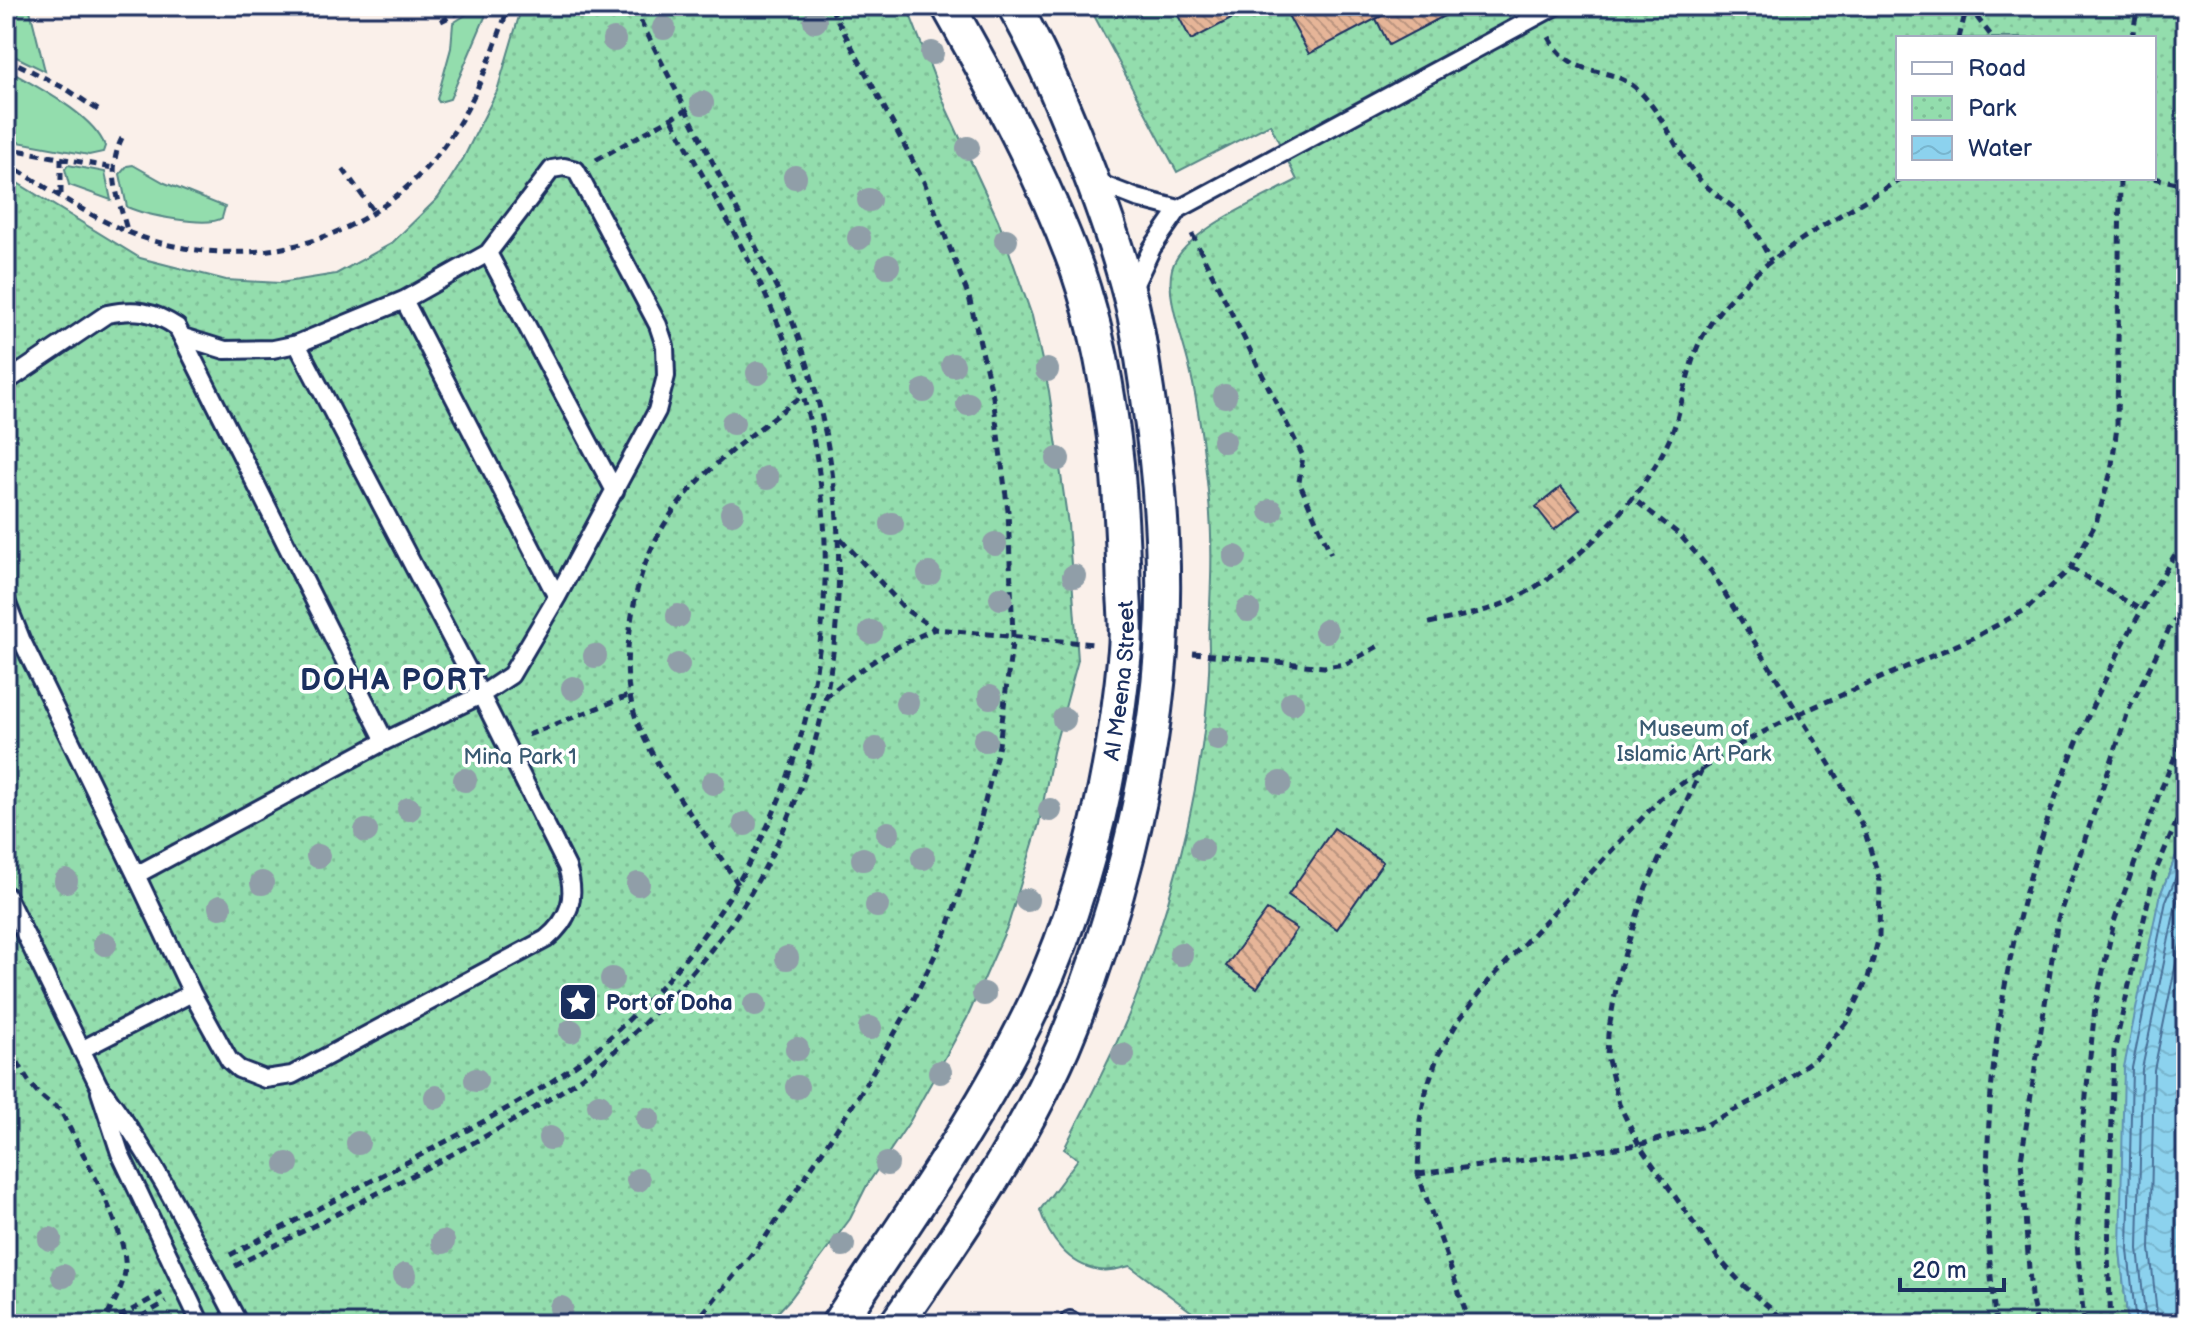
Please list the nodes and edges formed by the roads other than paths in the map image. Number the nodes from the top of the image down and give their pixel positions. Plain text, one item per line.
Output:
1 (948, 6) edge
2 (1014, 6) edge
3 (1556, 6) edge
4 (1093, 181) junction
5 (1179, 209) junction
6 (488, 253) junction
7 (1130, 296) junction
8 (404, 300) junction
9 (183, 337) junction
10 (297, 344) junction
11 (6, 382) edge
12 (615, 491) junction
13 (557, 597) junction
14 (6, 601) edge
15 (481, 695) junction
16 (385, 741) junction
17 (136, 875) junction
18 (6, 895) edge
19 (192, 993) junction
20 (81, 1050) junction
21 (99, 1086) junction
22 (201, 1324) edge
23 (239, 1324) edge
24 (838, 1324) edge
25 (896, 1324) edge

1 - 24 street, Al Meena Street
2 - 4 street, Al Meena Street
3 - 5 lane
4 - 5 lane
4 - 7 street, Al Meena Street
5 - 7 lane
6 - 8 lane
6 - 12 lane
6 - 12 lane
7 - 25 street, Al Meena Street
8 - 10 lane
8 - 13 lane
9 - 10 lane
9 - 11 lane
9 - 16 lane
10 - 15 lane
12 - 13 lane
13 - 15 lane
14 - 17 lane
15 - 16 lane
15 - 19 lane
16 - 17 lane
17 - 19 lane
18 - 20 lane
19 - 20 lane
20 - 21 lane
21 - 22 lane
21 - 23 lane

